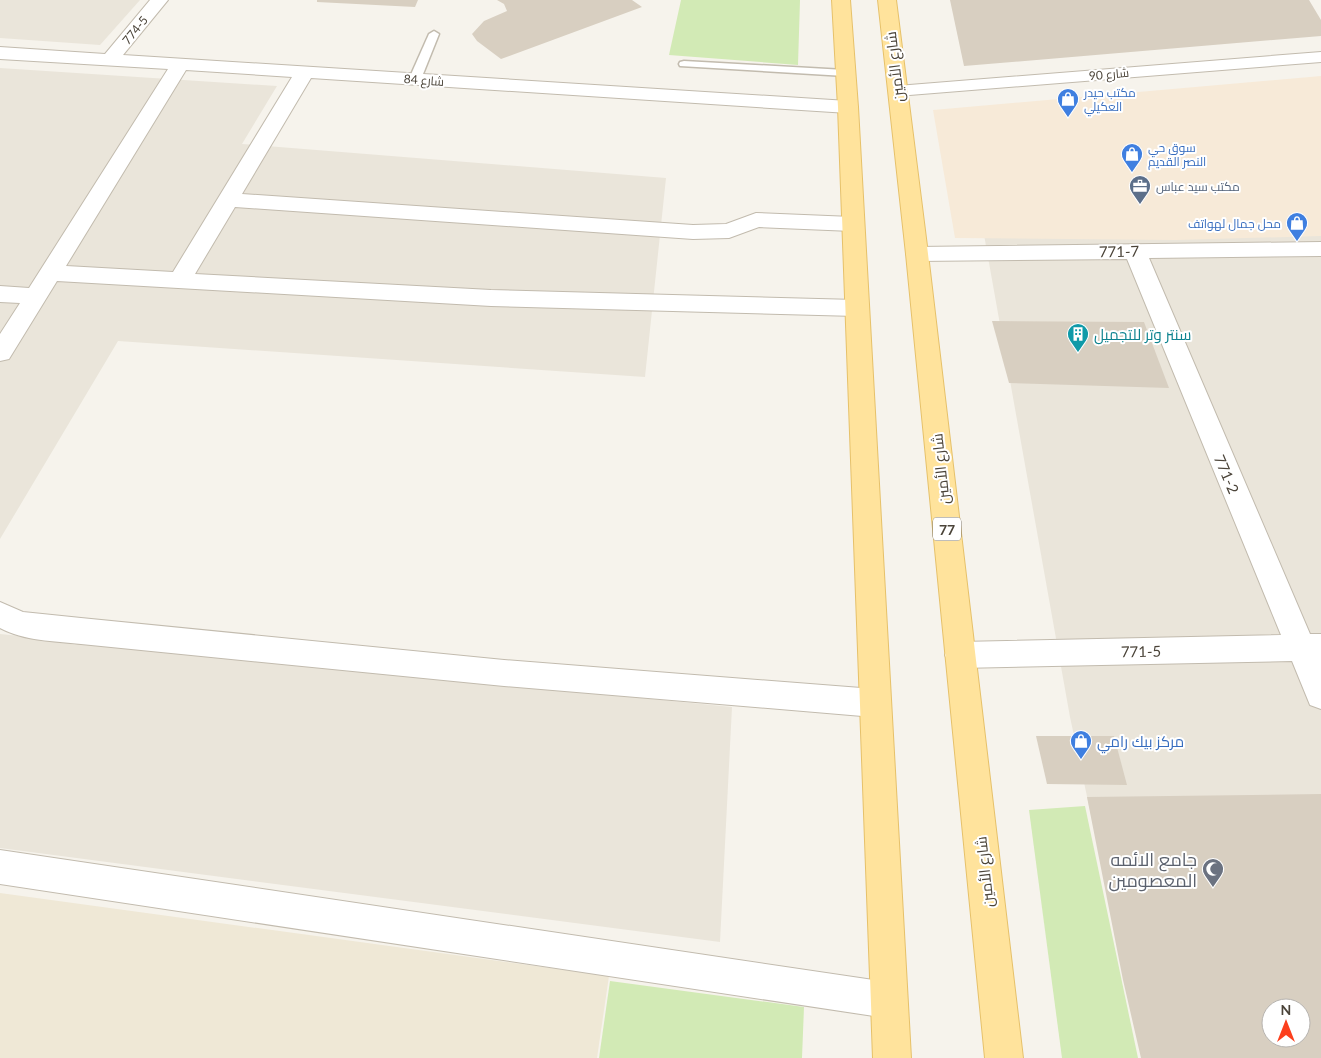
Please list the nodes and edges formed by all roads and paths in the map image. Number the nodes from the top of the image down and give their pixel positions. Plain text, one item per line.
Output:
1 (159, 0) edge
2 (841, 0) edge
3 (886, 0) edge
4 (434, 34) dead end
5 (0, 53) edge
6 (1321, 57) edge
7 (110, 60) junction
8 (182, 64) junction
9 (684, 64) dead end
10 (304, 72) junction
11 (844, 73) junction
12 (415, 79) junction
13 (897, 91) junction
14 (848, 107) junction
15 (228, 200) junction
16 (852, 224) junction
17 (1135, 251) junction
18 (1319, 252) edge
19 (917, 254) junction
20 (51, 272) junction
21 (180, 280) junction
22 (0, 294) edge
23 (37, 296) junction
24 (856, 308) junction
25 (0, 353) edge
26 (0, 614) edge
27 (1310, 647) edge
28 (960, 654) junction
29 (1321, 695) edge
30 (874, 703) junction
31 (0, 867) edge
32 (888, 1000) junction
33 (892, 1058) edge
34 (1004, 1058) edge

1 - 7 street, 774-5
2 - 11 main road
3 - 13 main road, شارع الأمين / 77
4 - 12 lane
5 - 7 street, شارع 84
6 - 13 street, شارع 90
7 - 8 street, شارع 84
8 - 10 street, شارع 84
8 - 20 street
9 - 11 lane
10 - 12 street, شارع 84
10 - 15 street
11 - 14 main road
12 - 14 street, شارع 84
13 - 19 main road, شارع الأمين / 77
14 - 16 main road
15 - 16 street
15 - 21 street
16 - 24 main road
17 - 18 street, 771-7
17 - 19 street, 771-7
17 - 27 street, 771-2
19 - 28 main road, شارع الأمين / 77
20 - 21 street
20 - 23 street
21 - 24 street
22 - 23 street
23 - 25 street
24 - 30 main road
26 - 30 street
27 - 28 street, 771-5
27 - 29 street, 771-2
28 - 34 main road, شارع الأمين / 77
30 - 32 main road
31 - 32 street
32 - 33 main road

